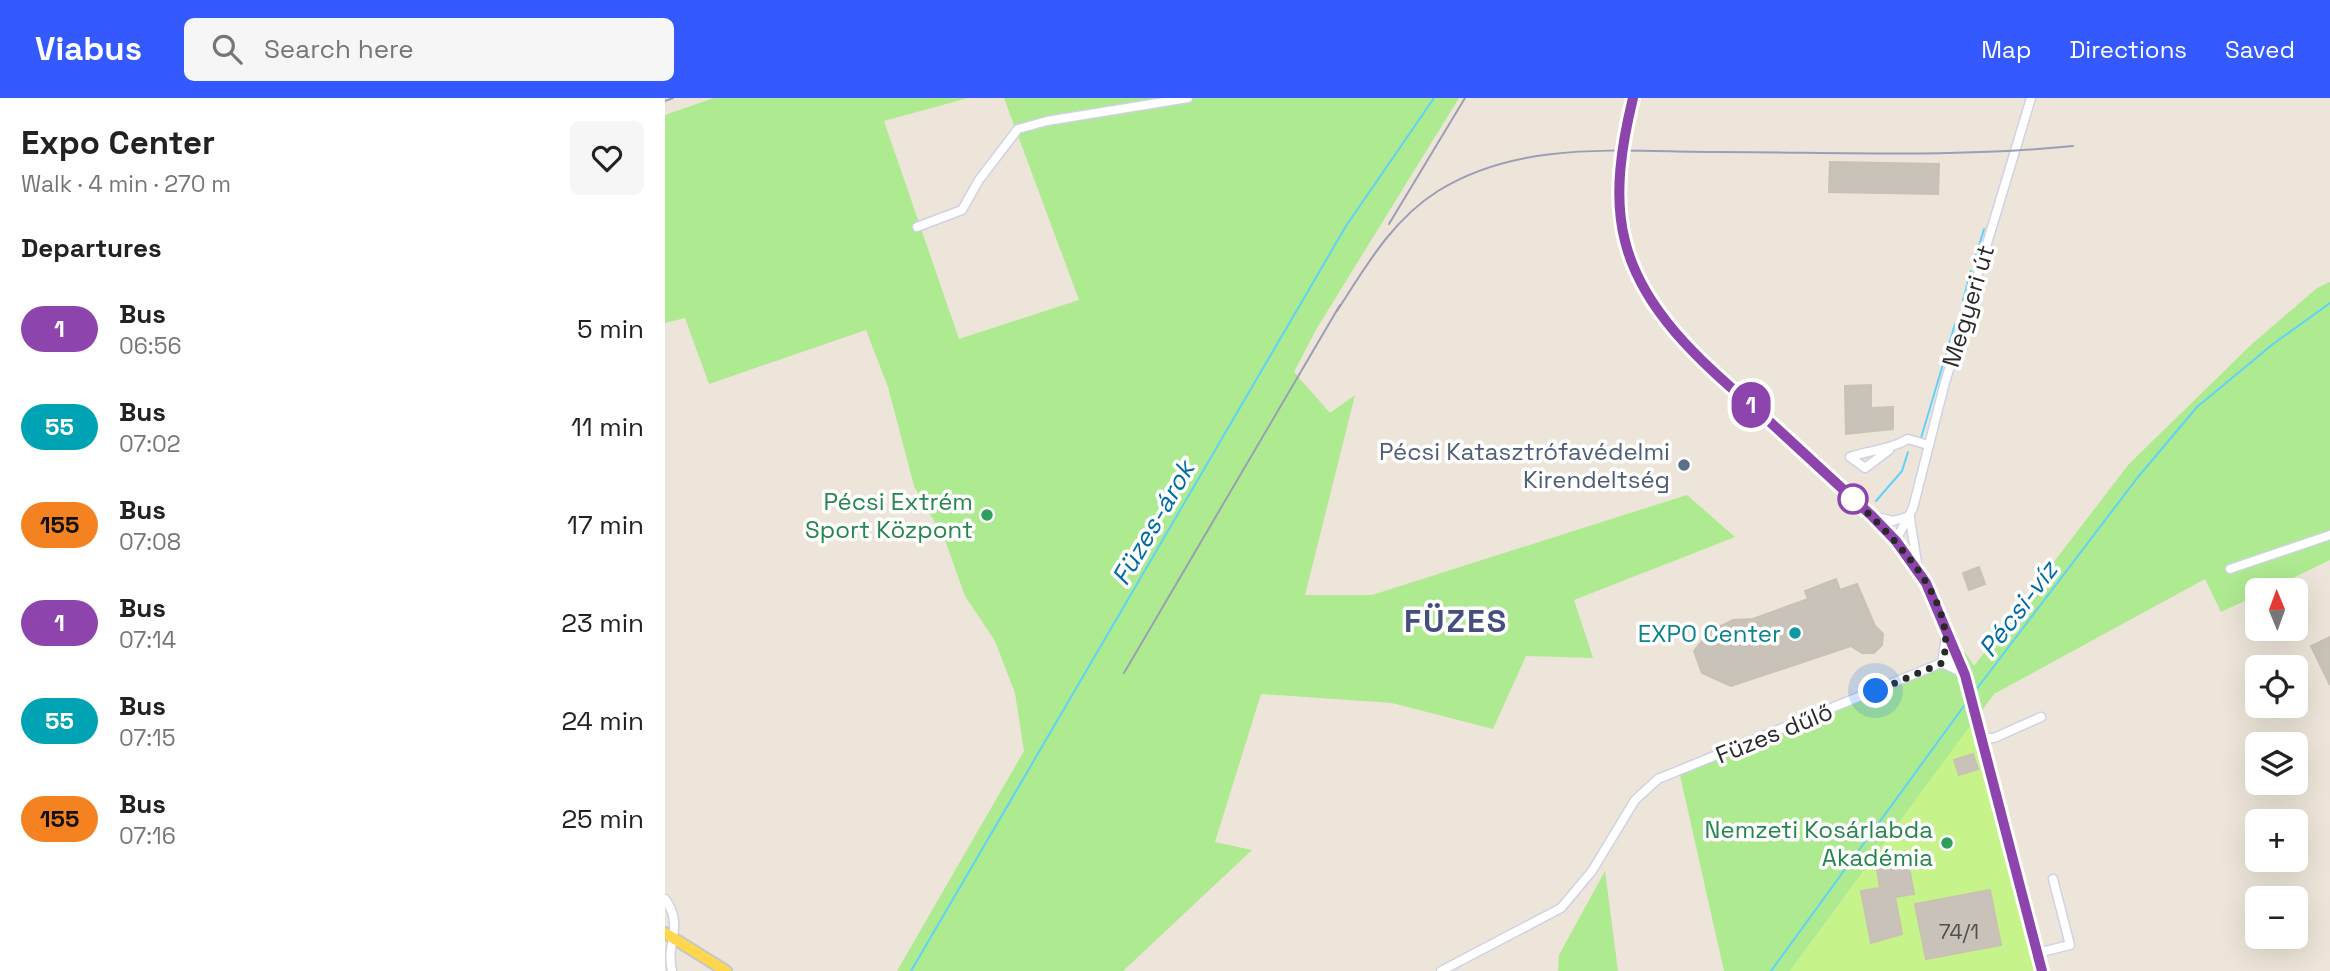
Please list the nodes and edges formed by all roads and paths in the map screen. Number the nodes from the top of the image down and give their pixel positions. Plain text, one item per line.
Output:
1 (1188, 98) edge
2 (2031, 98) edge
3 (1632, 102) edge
4 (917, 227) dead end
5 (1928, 445) junction
6 (1889, 450) dead end
7 (1872, 516) junction
8 (1910, 516) junction
9 (2330, 535) edge
10 (1896, 541) junction
11 (2230, 569) dead end
12 (1918, 572) junction
13 (1945, 627) junction
14 (1956, 657) junction
15 (1942, 663) junction
16 (1965, 675) junction
17 (2041, 717) dead end
18 (1983, 738) junction
19 (2053, 879) dead end
20 (665, 899) edge
21 (667, 934) edge
22 (2037, 953) junction
23 (672, 971) edge
24 (726, 971) edge
25 (1441, 971) edge
26 (2042, 971) edge

1 - 4 street
2 - 5 street, Megyeri út
3 - 7 street, bridge
5 - 6 street
5 - 8 street, Megyeri út
7 - 8 street
7 - 10 street
8 - 10 street, Megyeri út
8 - 12 street, Megyeri út
9 - 11 street
10 - 12 street, Megyeri út
12 - 13 street, Megyeri út
13 - 14 street, Megyeri út
13 - 15 street
14 - 15 street, Füzes dűlő
14 - 16 street, Megyeri út
15 - 16 street
15 - 25 street, Füzes dűlő
16 - 18 street, Megyeri út
17 - 18 street
18 - 22 street, Megyeri út
19 - 22 street
20 - 21 street
21 - 23 street
21 - 24 main road
22 - 26 street, Megyeri út

